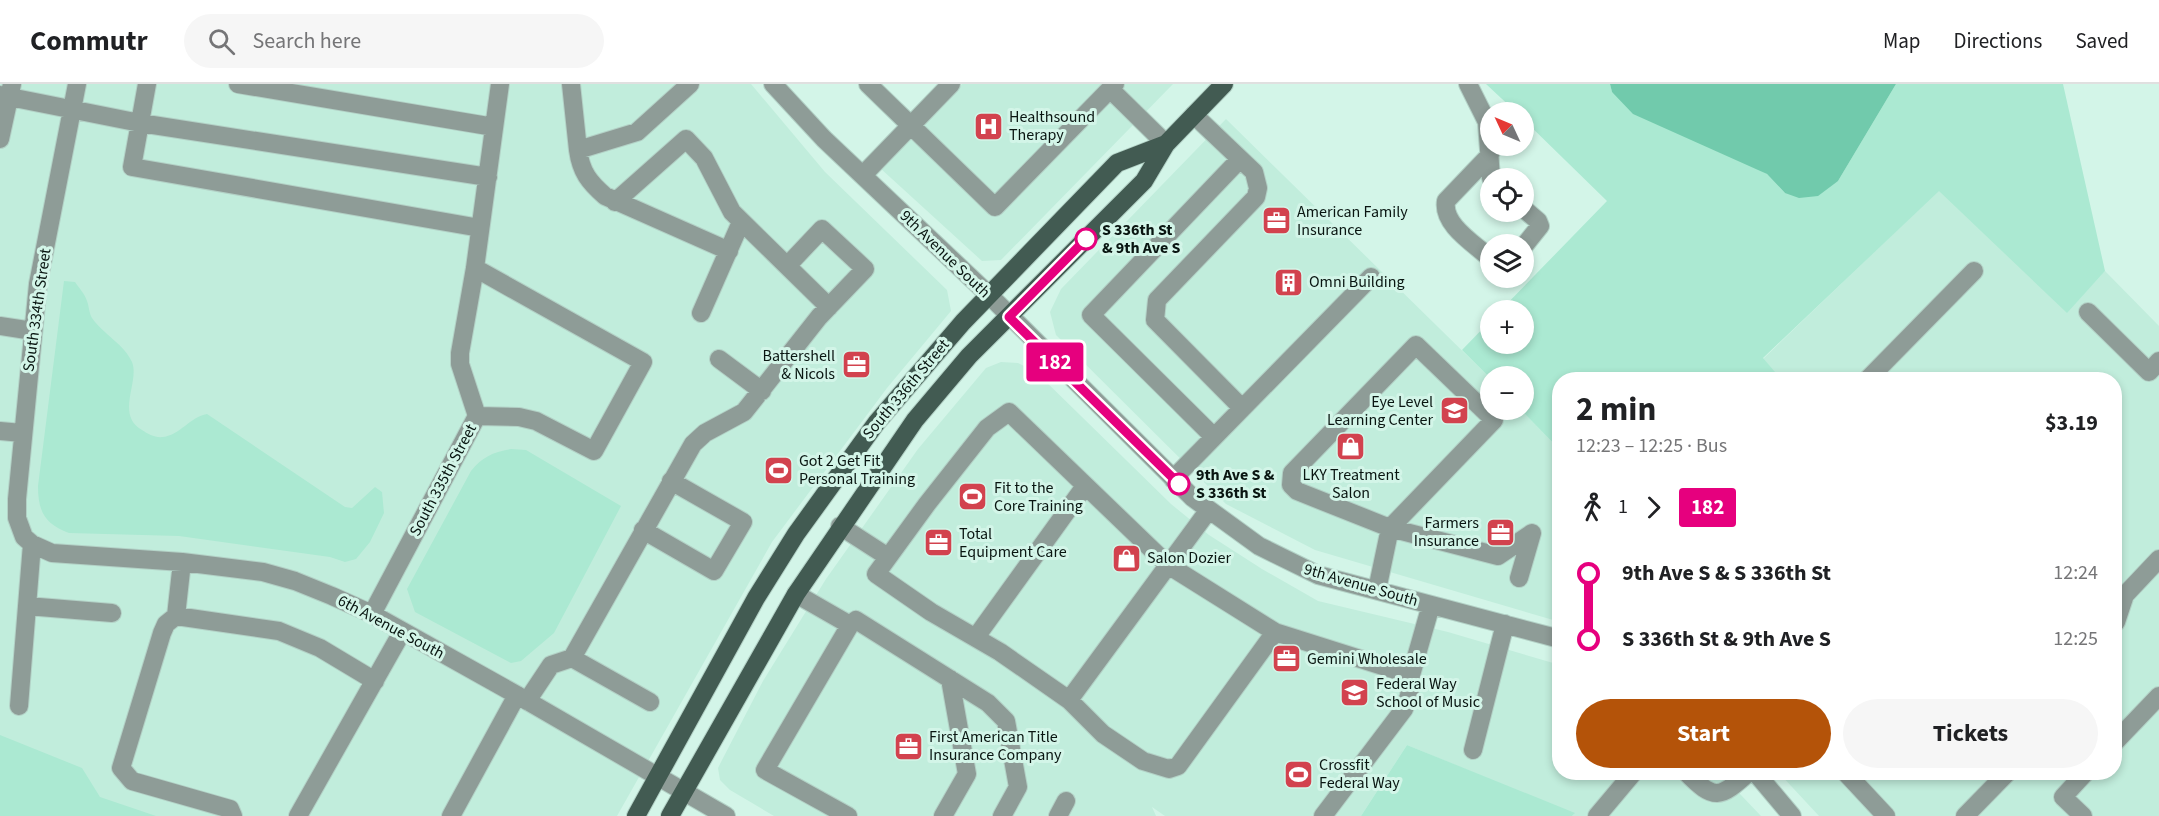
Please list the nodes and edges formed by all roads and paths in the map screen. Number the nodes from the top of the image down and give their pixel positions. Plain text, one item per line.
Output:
1 (76, 84) edge
2 (147, 84) edge
3 (238, 84) edge
4 (500, 84) edge
5 (571, 84) edge
6 (690, 84) edge
7 (773, 84) edge
8 (868, 84) edge
9 (951, 84) edge
10 (1224, 84) edge
11 (1468, 84) edge
12 (1112, 86) edge
13 (7, 92) edge
14 (1480, 108) edge
15 (71, 110) junction
16 (1194, 115) junction
17 (140, 123) junction
18 (911, 126) junction
19 (494, 127) junction
20 (0, 139) edge
21 (1166, 144) junction
22 (578, 150) junction
23 (1489, 156) edge
24 (1240, 159) junction
25 (863, 176) junction
26 (488, 177) junction
27 (615, 202) junction
28 (1534, 217) edge
29 (741, 222) junction
30 (480, 228) junction
31 (1534, 234) edge
32 (1480, 249) edge
33 (729, 251) junction
34 (787, 266) junction
35 (475, 268) junction
36 (1974, 271) dead end
37 (1371, 277) dead end
38 (988, 295) junction
39 (829, 307) junction
40 (2088, 312) dead end
41 (701, 313) dead end
42 (1009, 317) junction
43 (0, 326) edge
44 (33, 331) junction
45 (719, 359) dead end
46 (2159, 361) edge
47 (1875, 372) edge
48 (762, 391) junction
49 (1242, 408) junction
50 (477, 416) junction
51 (0, 431) edge
52 (22, 433) junction
53 (1214, 437) junction
54 (1173, 479) junction
55 (671, 481) junction
56 (1085, 486) junction
57 (1208, 511) junction
58 (840, 526) junction
59 (1390, 528) junction
60 (643, 530) junction
61 (28, 540) junction
62 (888, 557) junction
63 (2159, 559) edge
64 (182, 562) junction
65 (1168, 565) junction
66 (1519, 578) dead end
67 (1377, 590) junction
68 (796, 594) junction
69 (2122, 603) edge
70 (1431, 605) junction
71 (27, 606) junction
72 (112, 613) dead end
73 (372, 614) junction
74 (176, 616) junction
75 (1505, 624) junction
76 (850, 625) junction
77 (402, 632) junction
78 (1275, 632) junction
79 (976, 637) junction
80 (1552, 637) edge
81 (572, 658) junction
82 (1410, 675) junction
83 (950, 679) junction
84 (375, 681) junction
85 (522, 698) junction
86 (2158, 699) edge
87 (1069, 700) junction
88 (650, 702) dead end
89 (19, 706) dead end
90 (2122, 735) edge
91 (1473, 750) dead end
92 (657, 777) junction
93 (1627, 780) edge
94 (1694, 780) edge
95 (1740, 780) edge
96 (1762, 780) edge
97 (1852, 780) edge
98 (2000, 780) edge
99 (2079, 780) edge
100 (683, 792) junction
101 (820, 809) edge
102 (233, 816) edge
103 (298, 816) edge
104 (451, 816) edge
105 (636, 816) edge
106 (670, 816) edge
107 (726, 816) edge
108 (848, 816) edge
109 (943, 816) edge
110 (1002, 816) edge
111 (1323, 816) edge
112 (1597, 816) edge
113 (1792, 816) edge
114 (1886, 816) edge
115 (1965, 816) edge
116 (2083, 816) edge

1 - 15 street, South 334th Street
2 - 17 street
3 - 19 street
4 - 19 street, South 335th Street
5 - 22 street
6 - 22 street
7 - 25 street, 9th Avenue South
8 - 18 street
9 - 18 street
10 - 16 main road, South 336th Street
11 - 14 street
12 - 18 street
12 - 21 street
13 - 15 street
13 - 20 street
15 - 17 street
15 - 44 street, South 334th Street
16 - 21 main road, South 336th Street
16 - 24 street
17 - 26 street
17 - 30 street
18 - 25 street
19 - 26 street, South 335th Street
21 - 38 main road, South 336th Street
21 - 42 main road, South 336th Street
22 - 27 street
23 - 32 street
24 - 49 street
24 - 53 street
25 - 38 street, 9th Avenue South
26 - 30 street, South 335th Street
27 - 29 street
27 - 33 street
28 - 31 street
29 - 33 street
29 - 34 street
30 - 35 street, South 335th Street
33 - 41 street
34 - 39 street
34 - 39 street
35 - 50 street, South 335th Street
35 - 50 street
36 - 47 street
37 - 49 street
38 - 42 street, 9th Avenue South
38 - 92 main road, South 336th Street
39 - 48 street
40 - 46 street
42 - 54 street, 9th Avenue South
42 - 58 main road, South 336th Street
43 - 44 street
44 - 52 street, South 334th Street
45 - 48 street
48 - 55 street
49 - 53 street
50 - 73 street, South 335th Street
51 - 52 street
52 - 61 street, South 334th Street
53 - 54 street
54 - 57 street, 9th Avenue South
55 - 60 street
55 - 60 street
56 - 62 street
56 - 65 street
56 - 79 street
57 - 65 street
57 - 67 street, 9th Avenue South
58 - 62 street
58 - 68 main road, South 336th Street
59 - 59 street
59 - 66 street
59 - 67 street
60 - 81 street
61 - 64 street, 6th Avenue South
61 - 71 street, South 334th Street
62 - 79 street
63 - 69 street
64 - 73 street, 6th Avenue South
64 - 74 street
65 - 78 street
65 - 87 street
67 - 70 street, 9th Avenue South
68 - 76 street
68 - 100 main road, South 336th Street
70 - 75 street, 9th Avenue South
70 - 82 street
71 - 72 street
71 - 89 street, South 334th Street
73 - 77 street, 6th Avenue South
74 - 84 street
74 - 102 street
75 - 80 street, 9th Avenue South
75 - 91 street
76 - 83 street
76 - 101 street
77 - 84 street
77 - 85 street, 6th Avenue South
78 - 82 street
78 - 87 street
79 - 87 street
81 - 85 street
81 - 88 street
82 - 111 street
83 - 109 street
83 - 110 street
84 - 103 street
85 - 92 street, 6th Avenue South
85 - 104 street
86 - 90 street
92 - 100 street, 6th Avenue South
92 - 105 main road, South 336th Street
93 - 112 street
94 - 95 street
96 - 113 street
97 - 114 street
98 - 115 street
99 - 116 street
100 - 106 main road, South 336th Street
100 - 107 street, 6th Avenue South
101 - 108 street

